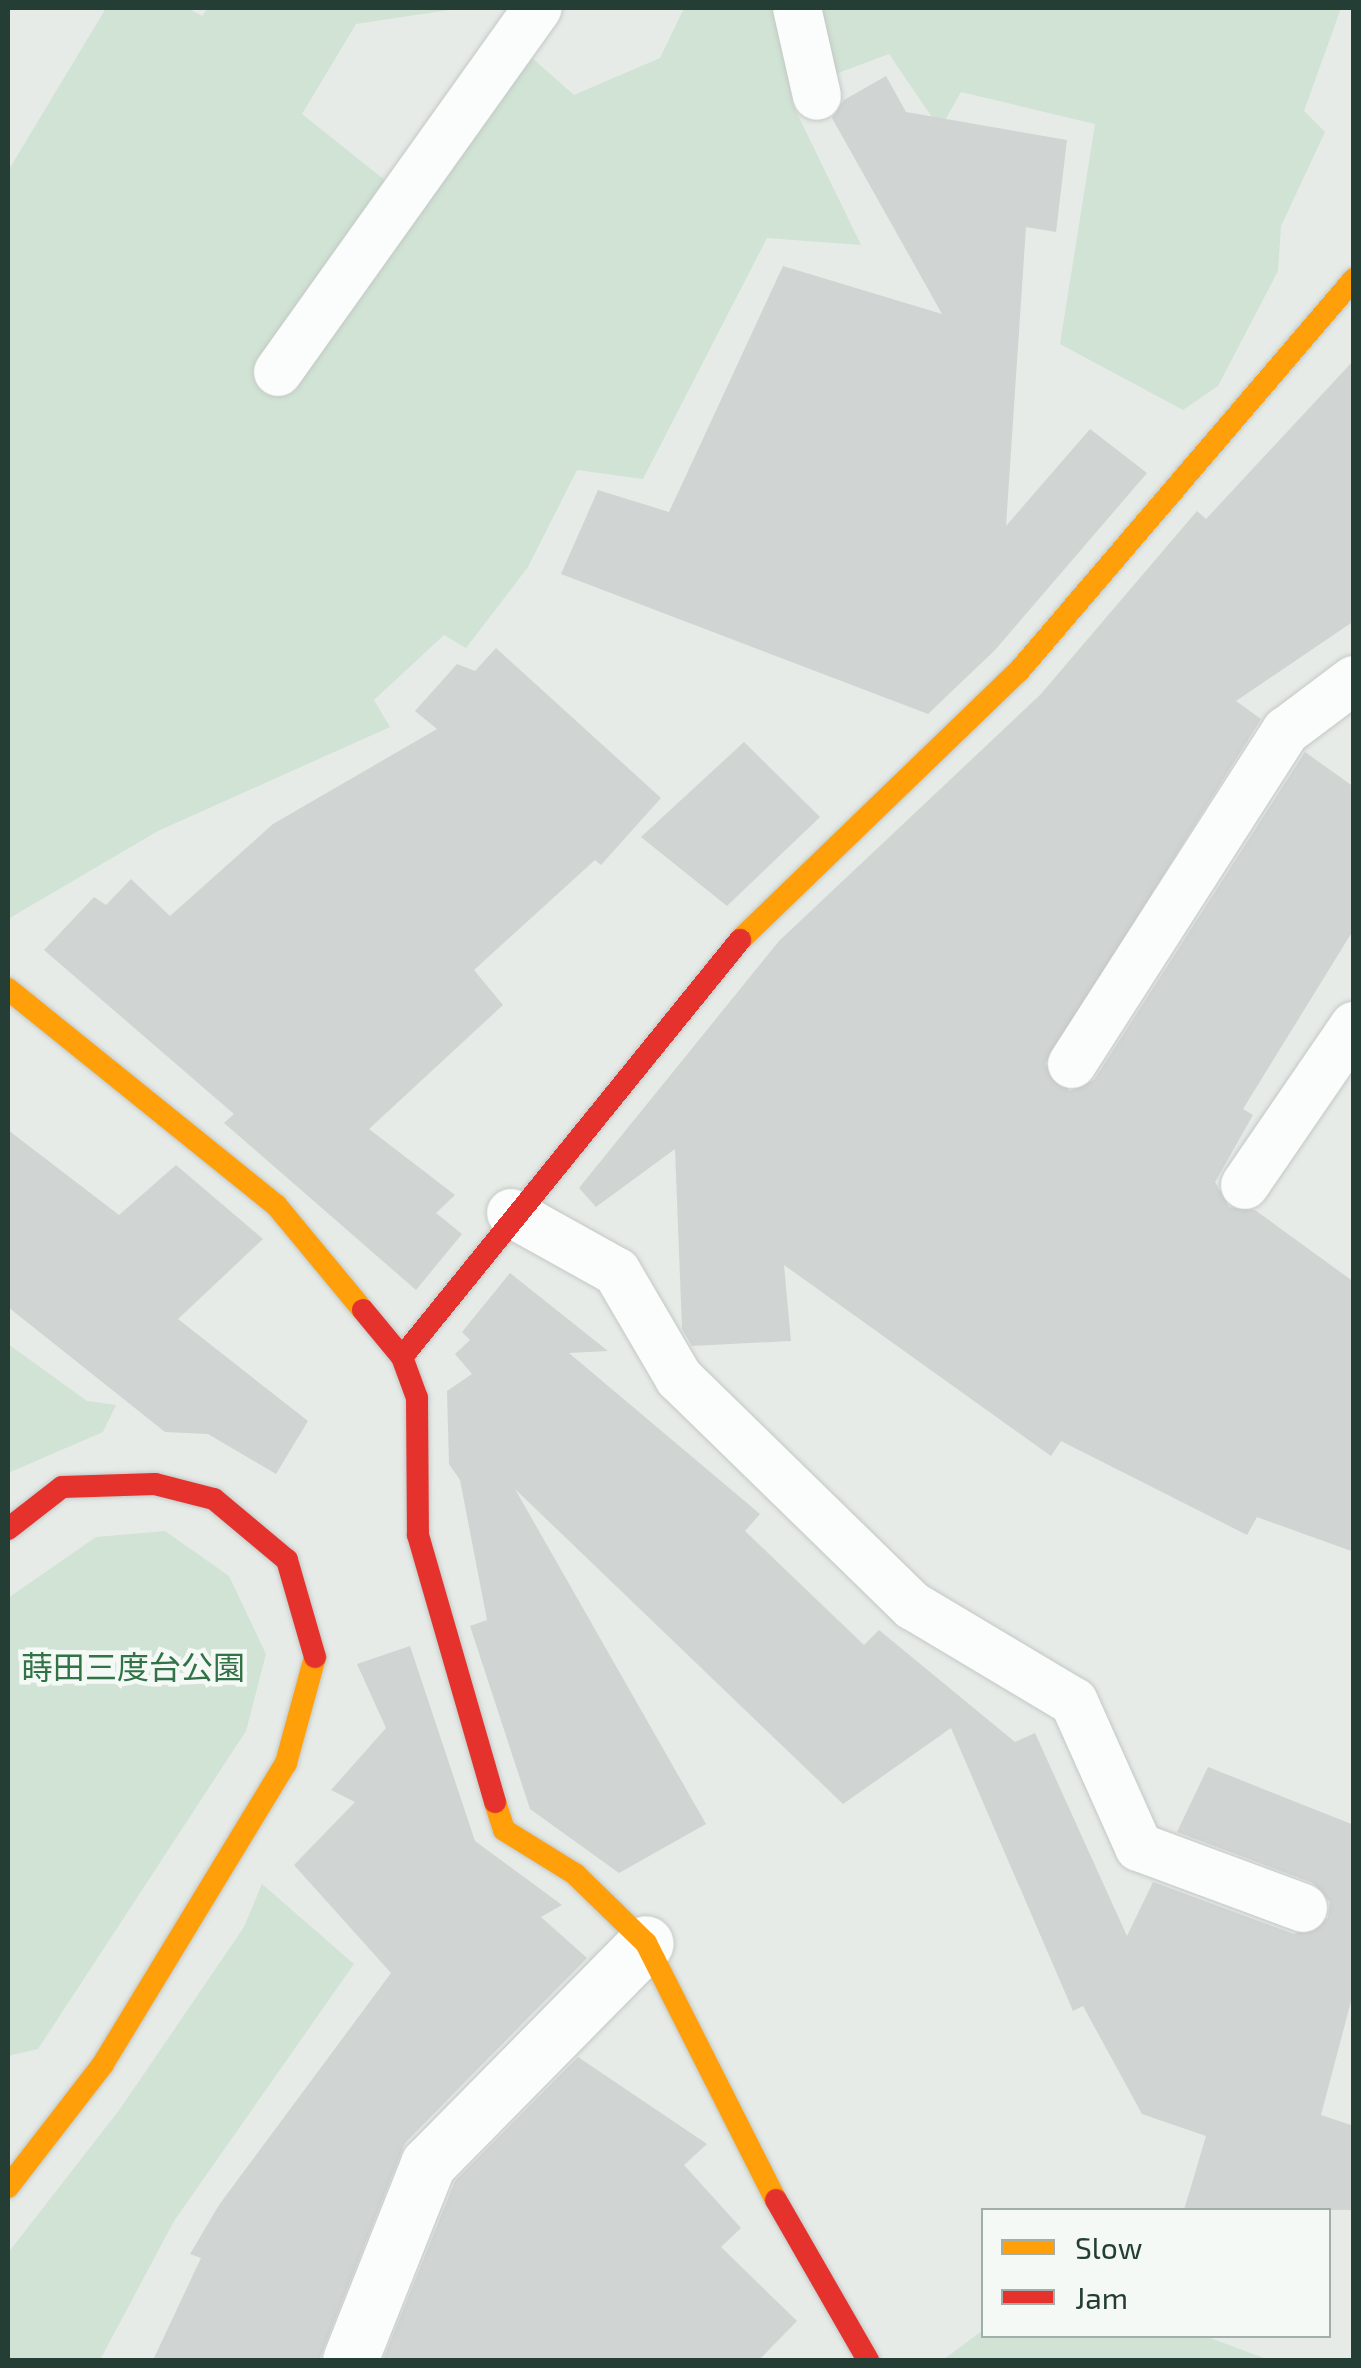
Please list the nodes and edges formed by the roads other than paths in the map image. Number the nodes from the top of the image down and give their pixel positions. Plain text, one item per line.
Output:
1 (538, 8) edge
2 (797, 8) edge
3 (816, 96) dead end
4 (1354, 279) edge
5 (278, 372) dead end
6 (1354, 680) edge
7 (8, 989) edge
8 (1354, 1026) edge
9 (1072, 1064) dead end
10 (1245, 1185) dead end
11 (512, 1213) junction
12 (402, 1357) junction
13 (8, 1529) edge
14 (1303, 1908) dead end
15 (646, 1943) junction
16 (8, 2187) edge
17 (350, 2360) edge
18 (868, 2360) edge

1 - 5 lane
2 - 3 lane
4 - 11 street
6 - 9 lane
7 - 12 street
8 - 10 lane
11 - 12 street
11 - 14 lane
12 - 15 street
13 - 16 street
15 - 17 street
15 - 18 street

